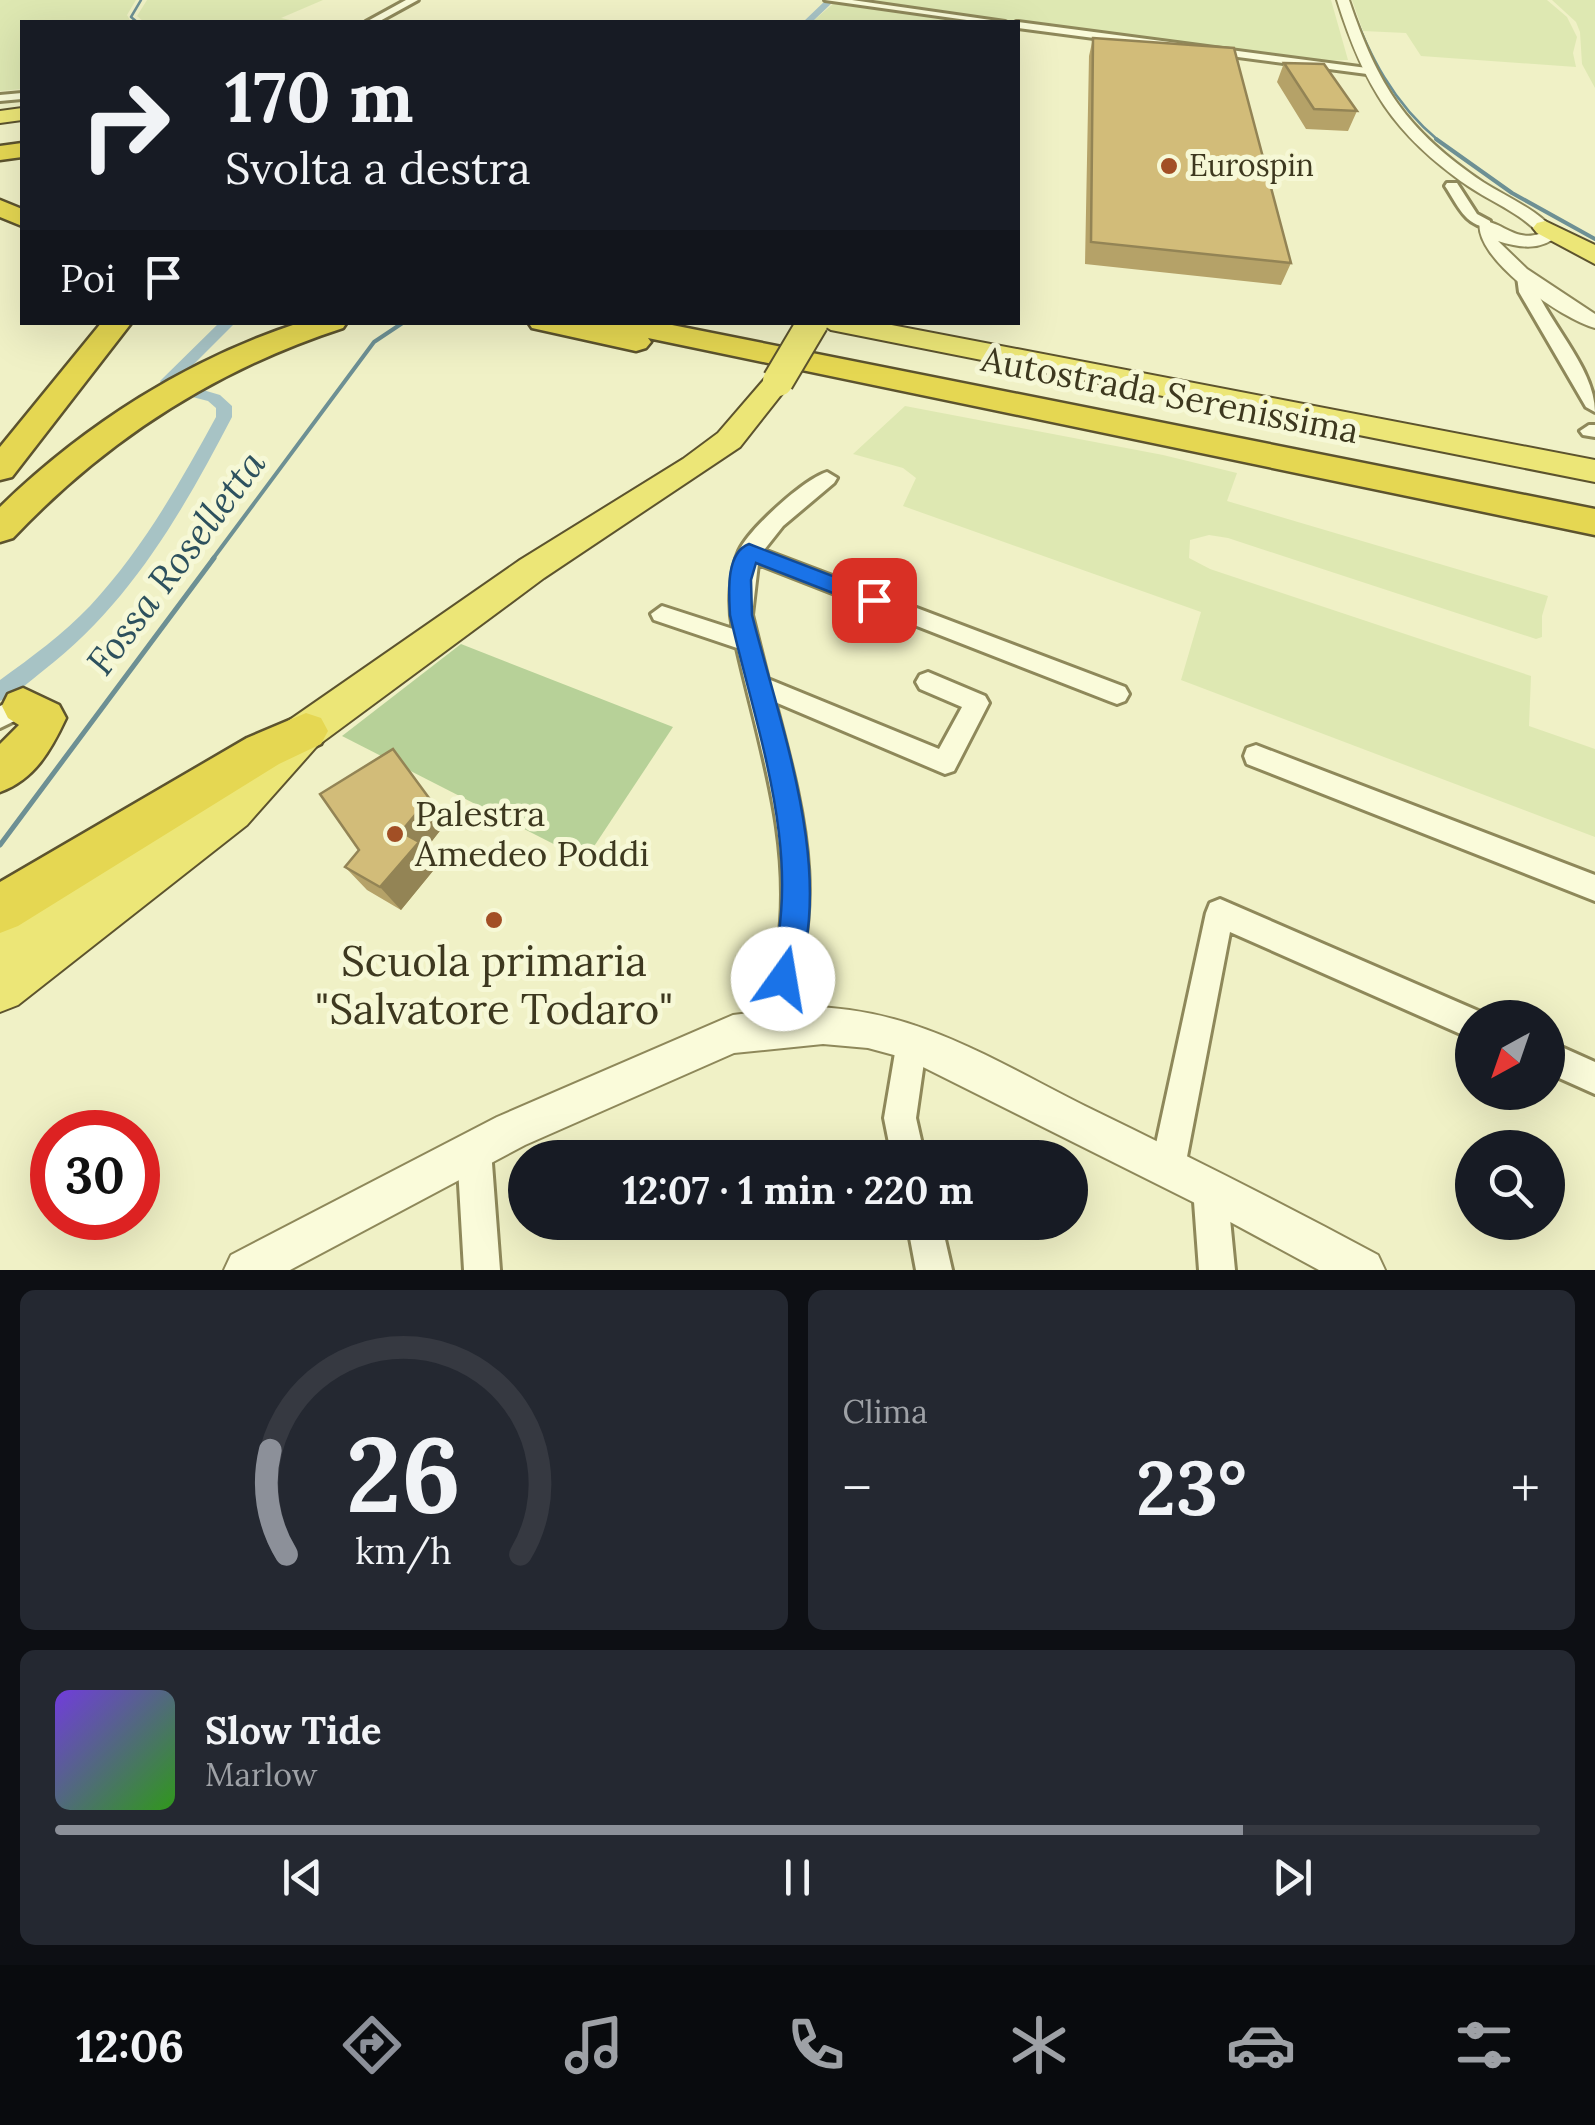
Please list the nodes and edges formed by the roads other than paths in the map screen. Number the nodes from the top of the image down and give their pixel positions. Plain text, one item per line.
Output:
1 (413, 0) edge
2 (830, 0) edge
3 (1343, 0) edge
4 (375, 20) edge
5 (985, 20) edge
6 (1020, 25) edge
7 (1367, 71) junction
8 (1452, 186) dead end
9 (1487, 193) junction
10 (1491, 222) junction
11 (1538, 233) junction
12 (1595, 259) edge
13 (1513, 266) junction
14 (1595, 322) edge
15 (85, 325) edge
16 (116, 325) edge
17 (324, 325) edge
18 (557, 325) edge
19 (626, 325) edge
20 (717, 325) edge
21 (811, 325) edge
22 (846, 325) edge
23 (891, 325) edge
24 (86, 362) junction
25 (918, 385) junction
26 (1595, 407) edge
27 (0, 432) edge
28 (1593, 441) edge
29 (0, 469) edge
30 (1595, 471) edge
31 (827, 478) dead end
32 (1595, 500) edge
33 (0, 508) edge
34 (1595, 522) edge
35 (0, 529) edge
36 (749, 552) junction
37 (662, 614) dead end
38 (747, 642) junction
39 (928, 682) dead end
40 (756, 684) junction
41 (1118, 694) dead end
42 (11, 712) edge
43 (306, 731) junction
44 (1256, 756) dead end
45 (0, 772) edge
46 (1595, 888) edge
47 (0, 910) edge
48 (0, 926) edge
49 (0, 950) edge
50 (0, 987) edge
51 (1455, 1017) edge
52 (766, 1028) junction
53 (912, 1041) junction
54 (1565, 1065) edge
55 (1595, 1078) edge
56 (905, 1140) edge
57 (474, 1150) junction
58 (1168, 1168) junction
59 (1210, 1188) junction
60 (928, 1240) edge
61 (261, 1266) edge
62 (482, 1270) edge
63 (934, 1270) edge
64 (1216, 1270) edge
65 (1363, 1270) edge

1 - 4 street
2 - 5 street
3 - 7 street
6 - 7 street
7 - 9 street
8 - 10 street
9 - 10 street
9 - 11 street
10 - 11 street
10 - 13 street
11 - 12 highway
11 - 13 street
13 - 14 street
13 - 26 street
15 - 27 highway
16 - 24 highway
17 - 35 highway
18 - 25 highway
19 - 25 highway, Autostrada Serenissima
20 - 32 highway, Autostrada Serenissima
21 - 43 highway, bridge
22 - 30 highway
23 - 28 highway
24 - 29 highway
24 - 33 highway
25 - 34 highway, Autostrada Serenissima
31 - 36 street
36 - 38 street
36 - 41 street
37 - 38 street
38 - 40 street
39 - 40 street
40 - 52 street
42 - 45 highway
43 - 47 highway
43 - 48 highway
43 - 49 highway
43 - 50 highway
44 - 46 street
51 - 58 street
52 - 53 street
52 - 57 street
53 - 56 street
53 - 58 street
54 - 55 street
57 - 61 street
57 - 62 street
58 - 59 street
59 - 64 street
59 - 65 street
60 - 63 street

